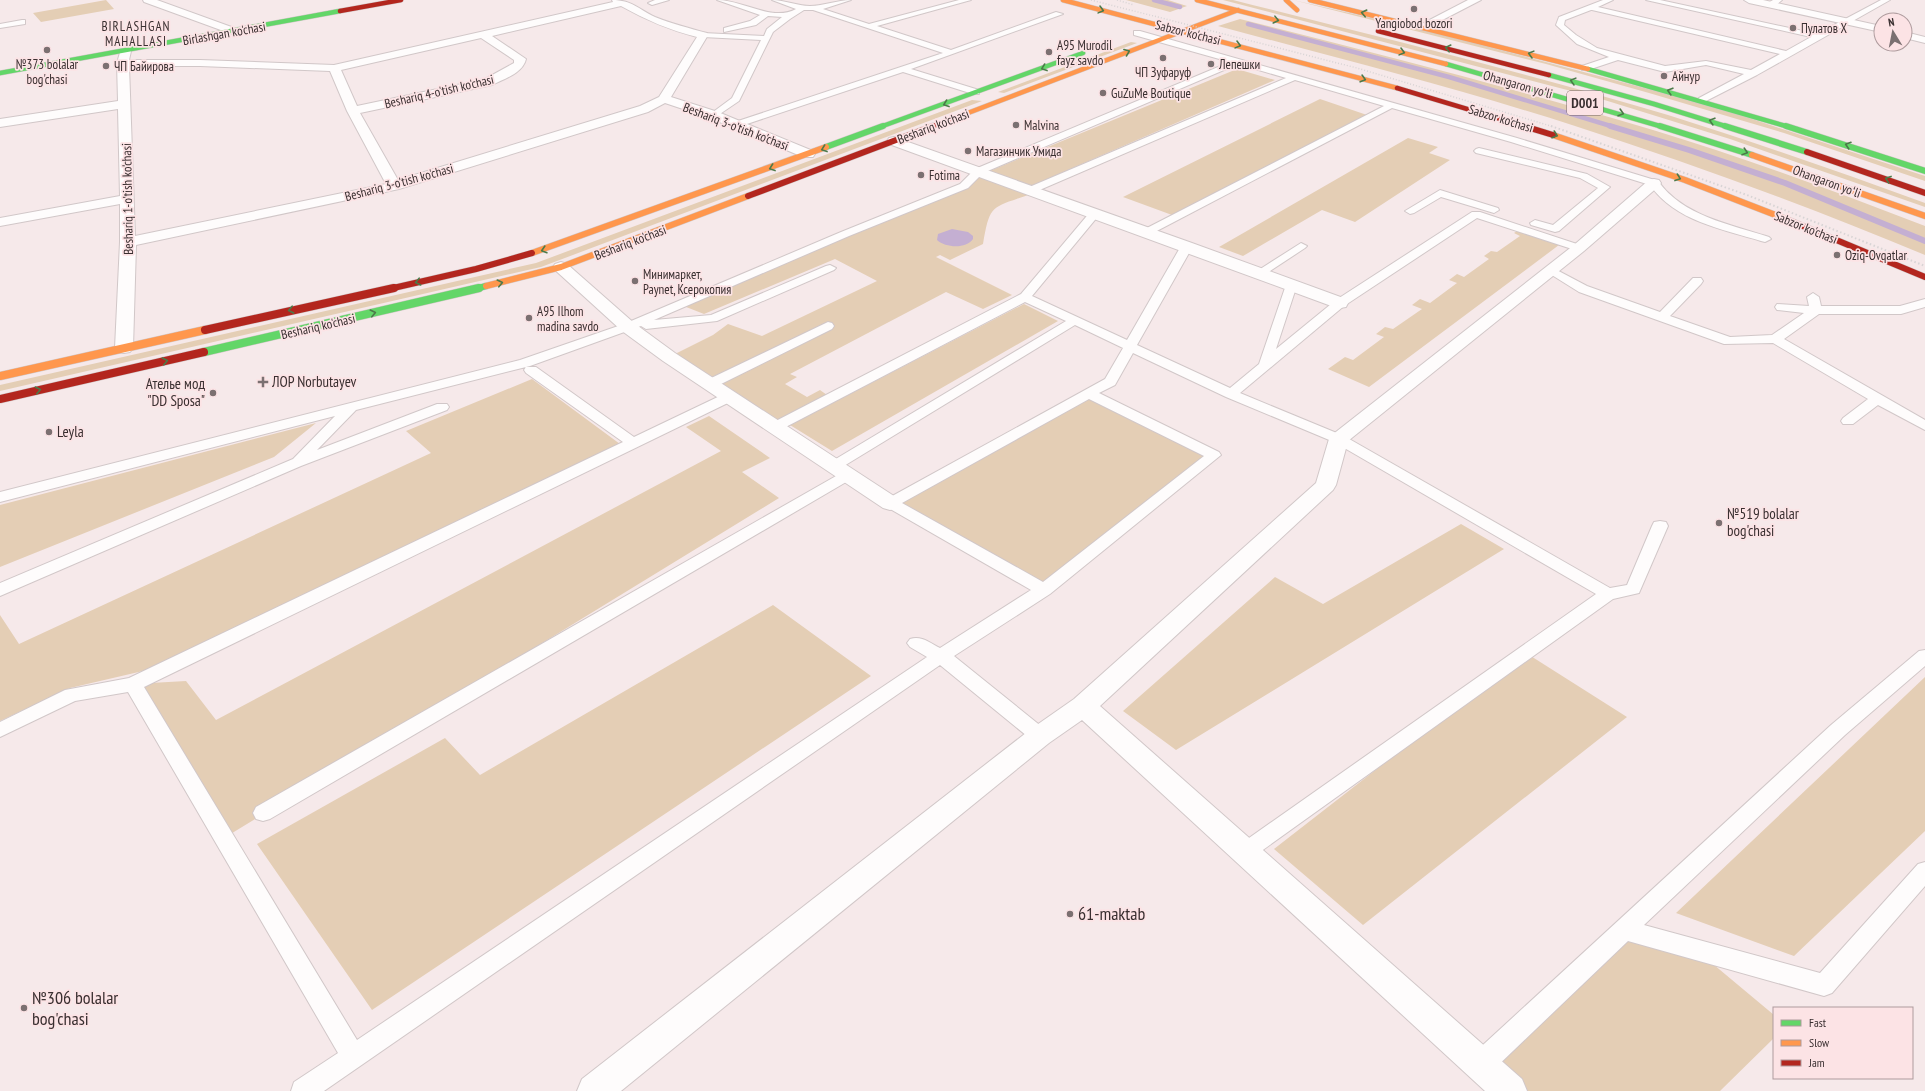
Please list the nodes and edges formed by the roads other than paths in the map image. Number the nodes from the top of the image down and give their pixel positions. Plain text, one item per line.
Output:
1 (148, 0) edge
2 (400, 0) edge
3 (665, 0) edge
4 (721, 0) edge
5 (776, 0) edge
6 (847, 0) edge
7 (967, 0) edge
8 (1063, 0) edge
9 (1197, 0) edge
10 (1310, 0) edge
11 (1476, 0) edge
12 (1608, 0) edge
13 (1650, 0) edge
14 (1749, 0) edge
15 (1886, 0) edge
16 (620, 1) edge
17 (652, 3) dead end
18 (1284, 3) edge
19 (1774, 3) edge
20 (1215, 4) junction
21 (1592, 8) junction
22 (801, 9) junction
23 (816, 9) junction
24 (1201, 10) dead end
25 (1238, 10) junction
26 (1300, 11) dead end
27 (766, 14) junction
28 (1059, 14) dead end
29 (790, 15) junction
30 (1173, 20) dead end
31 (22, 22) dead end
32 (1847, 22) junction
33 (1159, 25) junction
34 (0, 26) edge
35 (869, 26) junction
36 (1421, 26) junction
37 (1873, 27) edge
38 (1370, 29) dead end
39 (727, 30) dead end
40 (234, 31) junction
41 (1183, 31) junction
42 (1137, 33) junction
43 (484, 34) junction
44 (703, 35) junction
45 (1128, 36) dead end
46 (1820, 37) junction
47 (1913, 37) edge
48 (766, 38) junction
49 (1160, 40) junction
50 (1925, 40) edge
51 (1093, 49) dead end
52 (951, 53) junction
53 (1788, 54) junction
54 (124, 57) junction
55 (1618, 57) junction
56 (1237, 62) junction
57 (334, 68) junction
58 (1585, 68) junction
59 (903, 69) junction
60 (1754, 73) junction
61 (0, 74) edge
62 (1293, 78) junction
63 (976, 92) junction
64 (664, 99) junction
65 (1001, 100) junction
66 (1702, 100) junction
67 (125, 104) junction
68 (1390, 106) junction
69 (353, 111) junction
70 (714, 114) junction
71 (0, 123) edge
72 (738, 124) junction
73 (894, 141) junction
74 (1479, 151) dead end
75 (1553, 151) junction
76 (808, 154) junction
77 (1534, 164) junction
78 (978, 171) junction
79 (1925, 171) edge
80 (1654, 182) junction
81 (394, 186) junction
82 (1031, 190) junction
83 (1925, 193) edge
84 (126, 199) junction
85 (1410, 211) dead end
86 (1095, 213) junction
87 (1925, 216) edge
88 (0, 222) edge
89 (1147, 232) junction
90 (1765, 239) dead end
91 (128, 242) junction
92 (1187, 246) junction
93 (1301, 246) dead end
94 (1579, 248) junction
95 (561, 267) junction
96 (830, 268) dead end
97 (1551, 270) junction
98 (1260, 273) junction
99 (1925, 277) edge
100 (1697, 281) dead end
101 (1291, 284) junction
102 (1025, 297) junction
103 (1813, 297) dead end
104 (1340, 303) junction
105 (1925, 303) edge
106 (1781, 307) dead end
107 (1908, 308) junction
108 (1816, 310) junction
109 (1925, 316) edge
110 (1662, 317) junction
111 (1074, 321) junction
112 (828, 326) dead end
113 (628, 327) junction
114 (1775, 339) junction
115 (124, 348) junction
116 (1131, 348) junction
117 (1264, 368) junction
118 (531, 370) dead end
119 (0, 376) edge
120 (710, 384) junction
121 (1090, 394) junction
122 (1231, 394) junction
123 (729, 397) junction
124 (0, 399) edge
125 (1876, 399) junction
126 (442, 407) dead end
127 (352, 408) junction
128 (1848, 421) dead end
129 (1925, 426) edge
130 (775, 427) junction
131 (1339, 439) junction
132 (633, 443) junction
133 (296, 463) junction
134 (841, 471) junction
135 (0, 497) edge
136 (890, 503) junction
137 (1660, 526) dead end
138 (0, 590) edge
139 (1044, 590) junction
140 (1608, 594) junction
141 (916, 643) dead end
142 (941, 656) junction
143 (1925, 656) edge
144 (133, 684) junction
145 (1083, 706) junction
146 (0, 730) edge
147 (1040, 736) junction
148 (263, 813) dead end
149 (1246, 851) junction
150 (1925, 871) edge
151 (1624, 930) junction
152 (353, 1056) junction
153 (1481, 1064) junction
154 (303, 1091) edge
155 (594, 1091) edge
156 (1510, 1091) edge

1 - 40 street
2 - 40 main road, Birlashgan ko'chasi
3 - 17 lane
4 - 27 lane
5 - 22 lane
6 - 23 lane
7 - 35 lane
8 -> 33 main road, Sabzor ko'chasi
9 - 20 main road, Ohangaron yoʻli / D001
36 -> 10 main road
11 - 36 street
12 - 21 lane
13 - 46 lane
14 - 19 street
15 - 32 lane
16 - 43 street
16 - 44 street
18 - 26 main road
19 - 32 street
20 - 24 main road
20 - 25 main road, Ohangaron yoʻli / D001
21 - 53 lane
21 - 55 lane
22 - 23 lane
22 - 29 lane
23 - 35 lane
25 - 41 main road, Beshariq ko'chasi
25 -> 87 main road, Ohangaron yoʻli / D001
27 - 29 lane
27 - 39 lane
28 - 52 lane
29 - 48 lane
30 - 33 main road
31 - 34 lane
32 - 37 street
32 - 46 lane
33 - 41 main road, Sabzor ko'chasi
33 - 42 main road
35 - 52 lane
58 -> 36 main road
83 -> 38 main road, Ohangaron yoʻli / D001
40 - 54 main road, Birlashgan ko'chasi
41 - 49 main road, Beshariq ko'chasi
41 -> 99 main road, Sabzor ko'chasi
42 - 45 main road
42 - 49 lane
43 - 57 street
43 - 69 street, Beshariq 4-o'tish ko'chasi
44 - 48 lane
44 - 64 street, Beshariq 3-o'tish ko'chasi
46 - 53 lane
47 - 50 street
48 - 70 lane
49 - 56 lane
65 -> 49 main road, Beshariq ko'chasi
51 -> 63 main road, Beshariq ko'chasi
52 - 59 lane
53 - 60 lane
54 - 57 street
54 - 61 main road, Birlashgan ko'chasi
54 - 67 street, Beshariq 1-o'tish ko'chasi
55 - 58 lane
55 - 60 lane
56 - 62 lane
56 - 78 lane
57 - 69 street
66 -> 58 main road
59 - 63 lane
59 - 72 lane
60 - 66 lane
62 - 68 lane
62 - 82 lane
63 - 65 main road
63 -> 76 main road, Beshariq ko'chasi
64 - 70 street, Beshariq 3-o'tish ko'chasi
64 - 81 street, Beshariq 3-o'tish ko'chasi
65 - 73 main road, Beshariq ko'chasi
79 -> 66 main road
67 - 71 street
67 - 84 street, Beshariq 1-o'tish ko'chasi
68 - 75 lane
68 - 89 lane
69 - 81 street
70 - 72 street, Beshariq 3-o'tish ko'chasi
72 - 76 street, Beshariq 3-o'tish ko'chasi
73 - 78 street
73 - 95 main road, Beshariq ko'chasi
74 - 77 lane
75 - 77 lane
75 - 80 lane
76 -> 115 main road, Beshariq ko'chasi
77 - 85 lane
78 - 82 street
78 - 113 lane
80 - 90 lane
80 - 94 street
81 - 91 street, Beshariq 3-o'tish ko'chasi
82 - 86 street
84 - 88 street
84 - 91 street, Beshariq 1-o'tish ko'chasi
86 - 89 street
86 - 102 lane
89 - 92 street
91 - 115 street, Beshariq 1-o'tish ko'chasi
92 - 98 street
92 - 116 lane
93 - 98 lane
94 - 97 street
94 - 104 lane
95 - 113 street
124 -> 95 main road, Beshariq ko'chasi
96 - 113 lane
97 - 110 lane
97 - 131 street
98 - 101 street
100 - 110 lane
101 - 104 street
101 - 117 lane
102 - 111 lane
102 - 130 lane
103 - 108 lane
104 - 117 lane
105 - 107 lane
106 - 108 lane
107 - 108 lane
107 - 109 lane
108 - 114 lane
110 - 114 lane
111 - 116 lane
111 - 134 lane
112 - 120 lane
113 - 120 street
113 - 127 lane
114 - 125 lane
115 - 119 main road, Beshariq ko'chasi
116 - 121 lane
116 - 122 lane
117 - 122 lane
118 - 132 lane
120 - 123 street
121 - 136 lane
121 - 139 lane
122 - 131 lane
123 - 130 street
123 - 132 lane
125 - 128 lane
125 - 129 lane
126 - 133 lane
127 - 133 lane
127 - 135 lane
130 - 134 street
131 - 140 lane
131 - 145 street
132 - 144 lane
133 - 138 lane
134 - 136 street
134 - 148 lane
136 - 139 lane
137 - 140 lane
139 - 142 lane
140 - 149 lane
141 - 142 lane
142 - 147 lane
142 - 152 lane
143 - 151 lane
144 - 146 lane
144 - 152 lane
145 - 147 street
145 - 149 street
147 - 155 street
149 - 153 street
150 - 151 lane
151 - 153 lane
152 - 154 lane
153 - 156 street

